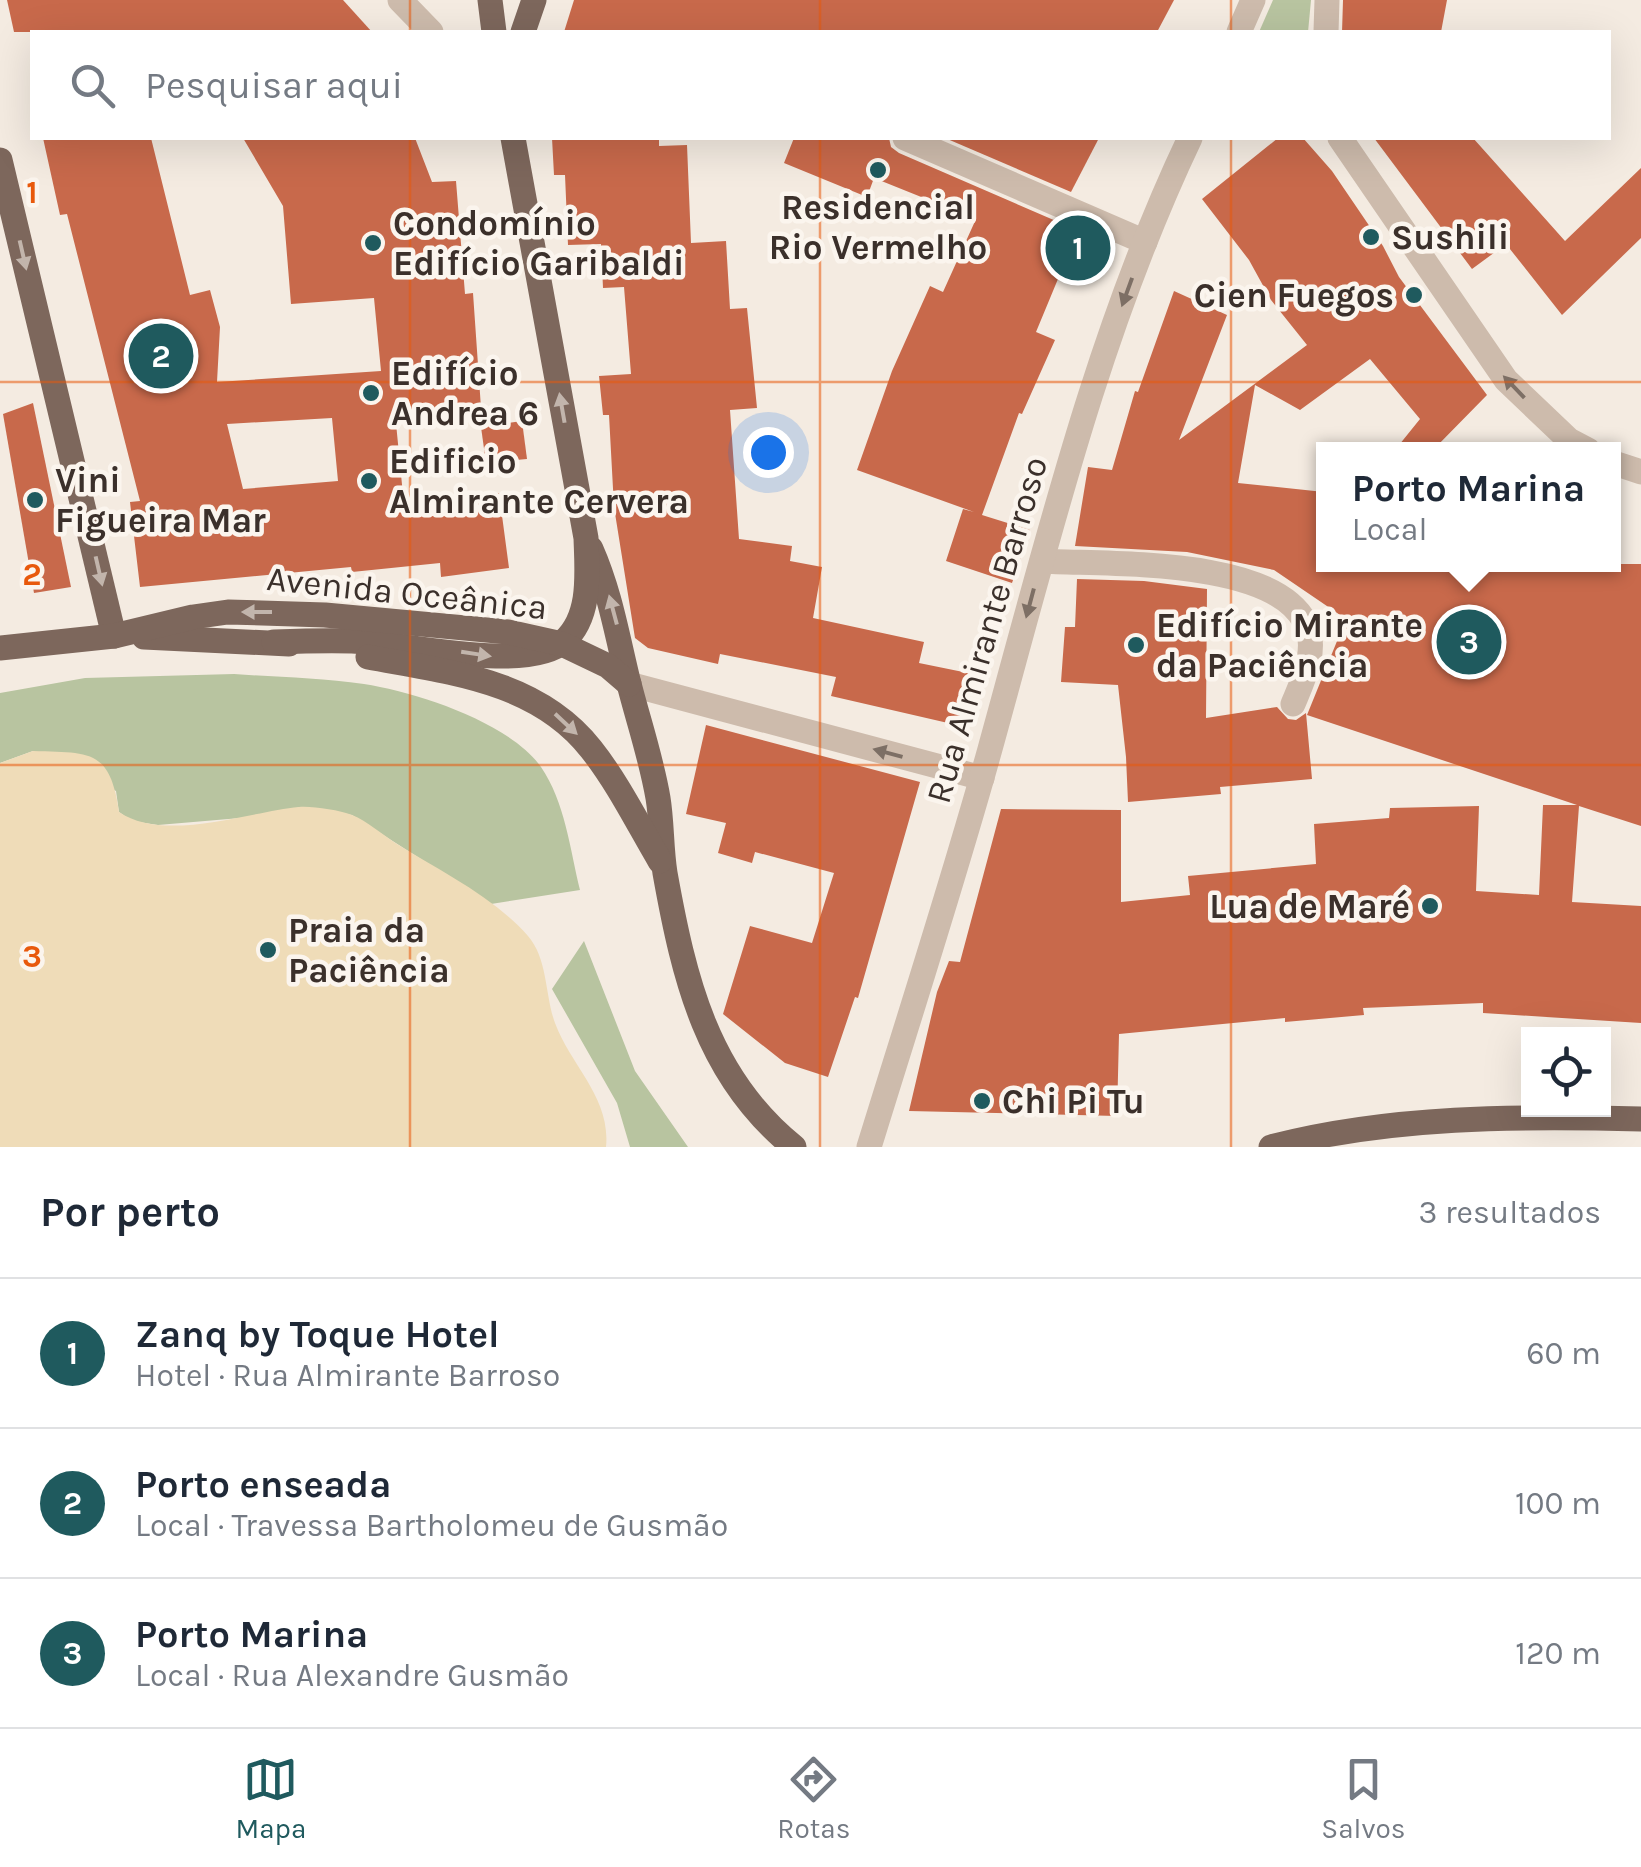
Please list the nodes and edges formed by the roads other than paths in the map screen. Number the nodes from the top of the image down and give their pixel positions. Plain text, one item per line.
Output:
1 (400, 0) edge
2 (490, 0) edge
3 (534, 0) edge
4 (1253, 0) edge
5 (1328, 0) edge
6 (428, 30) edge
7 (494, 30) edge
8 (525, 30) edge
9 (1240, 30) edge
10 (1326, 30) edge
11 (512, 140) edge
12 (910, 140) edge
13 (1189, 140) edge
14 (1341, 140) edge
15 (0, 160) edge
16 (1145, 242) junction
17 (1576, 442) edge
18 (586, 538) junction
19 (1042, 561) junction
20 (114, 636) junction
21 (274, 642) junction
22 (562, 644) junction
23 (0, 648) edge
24 (629, 684) junction
25 (1294, 704) dead end
26 (982, 778) junction
27 (664, 870) junction
28 (1641, 1118) edge
29 (794, 1147) edge
30 (869, 1147) edge
31 (1270, 1147) edge

1 - 6 street
2 - 7 main road
3 - 8 main road
4 - 9 street
5 - 10 street
18 -> 11 main road
12 - 16 street
13 - 16 street, Rua Almirante Barroso
17 -> 14 street
15 -> 20 main road
16 -> 19 street, Rua Almirante Barroso
18 - 22 main road
24 -> 18 main road
19 - 25 street
19 -> 26 street, Rua Almirante Barroso
20 - 21 main road, Avenida Oceânica
22 -> 20 main road, Avenida Oceânica
20 - 23 main road, Avenida Oceânica
21 -> 22 main road
21 -> 27 main road, Avenida Oceânica
22 - 24 main road, Avenida Oceânica
26 -> 24 street
24 - 27 main road
26 - 30 street, Rua Almirante Barroso
27 - 29 main road
28 - 31 main road

